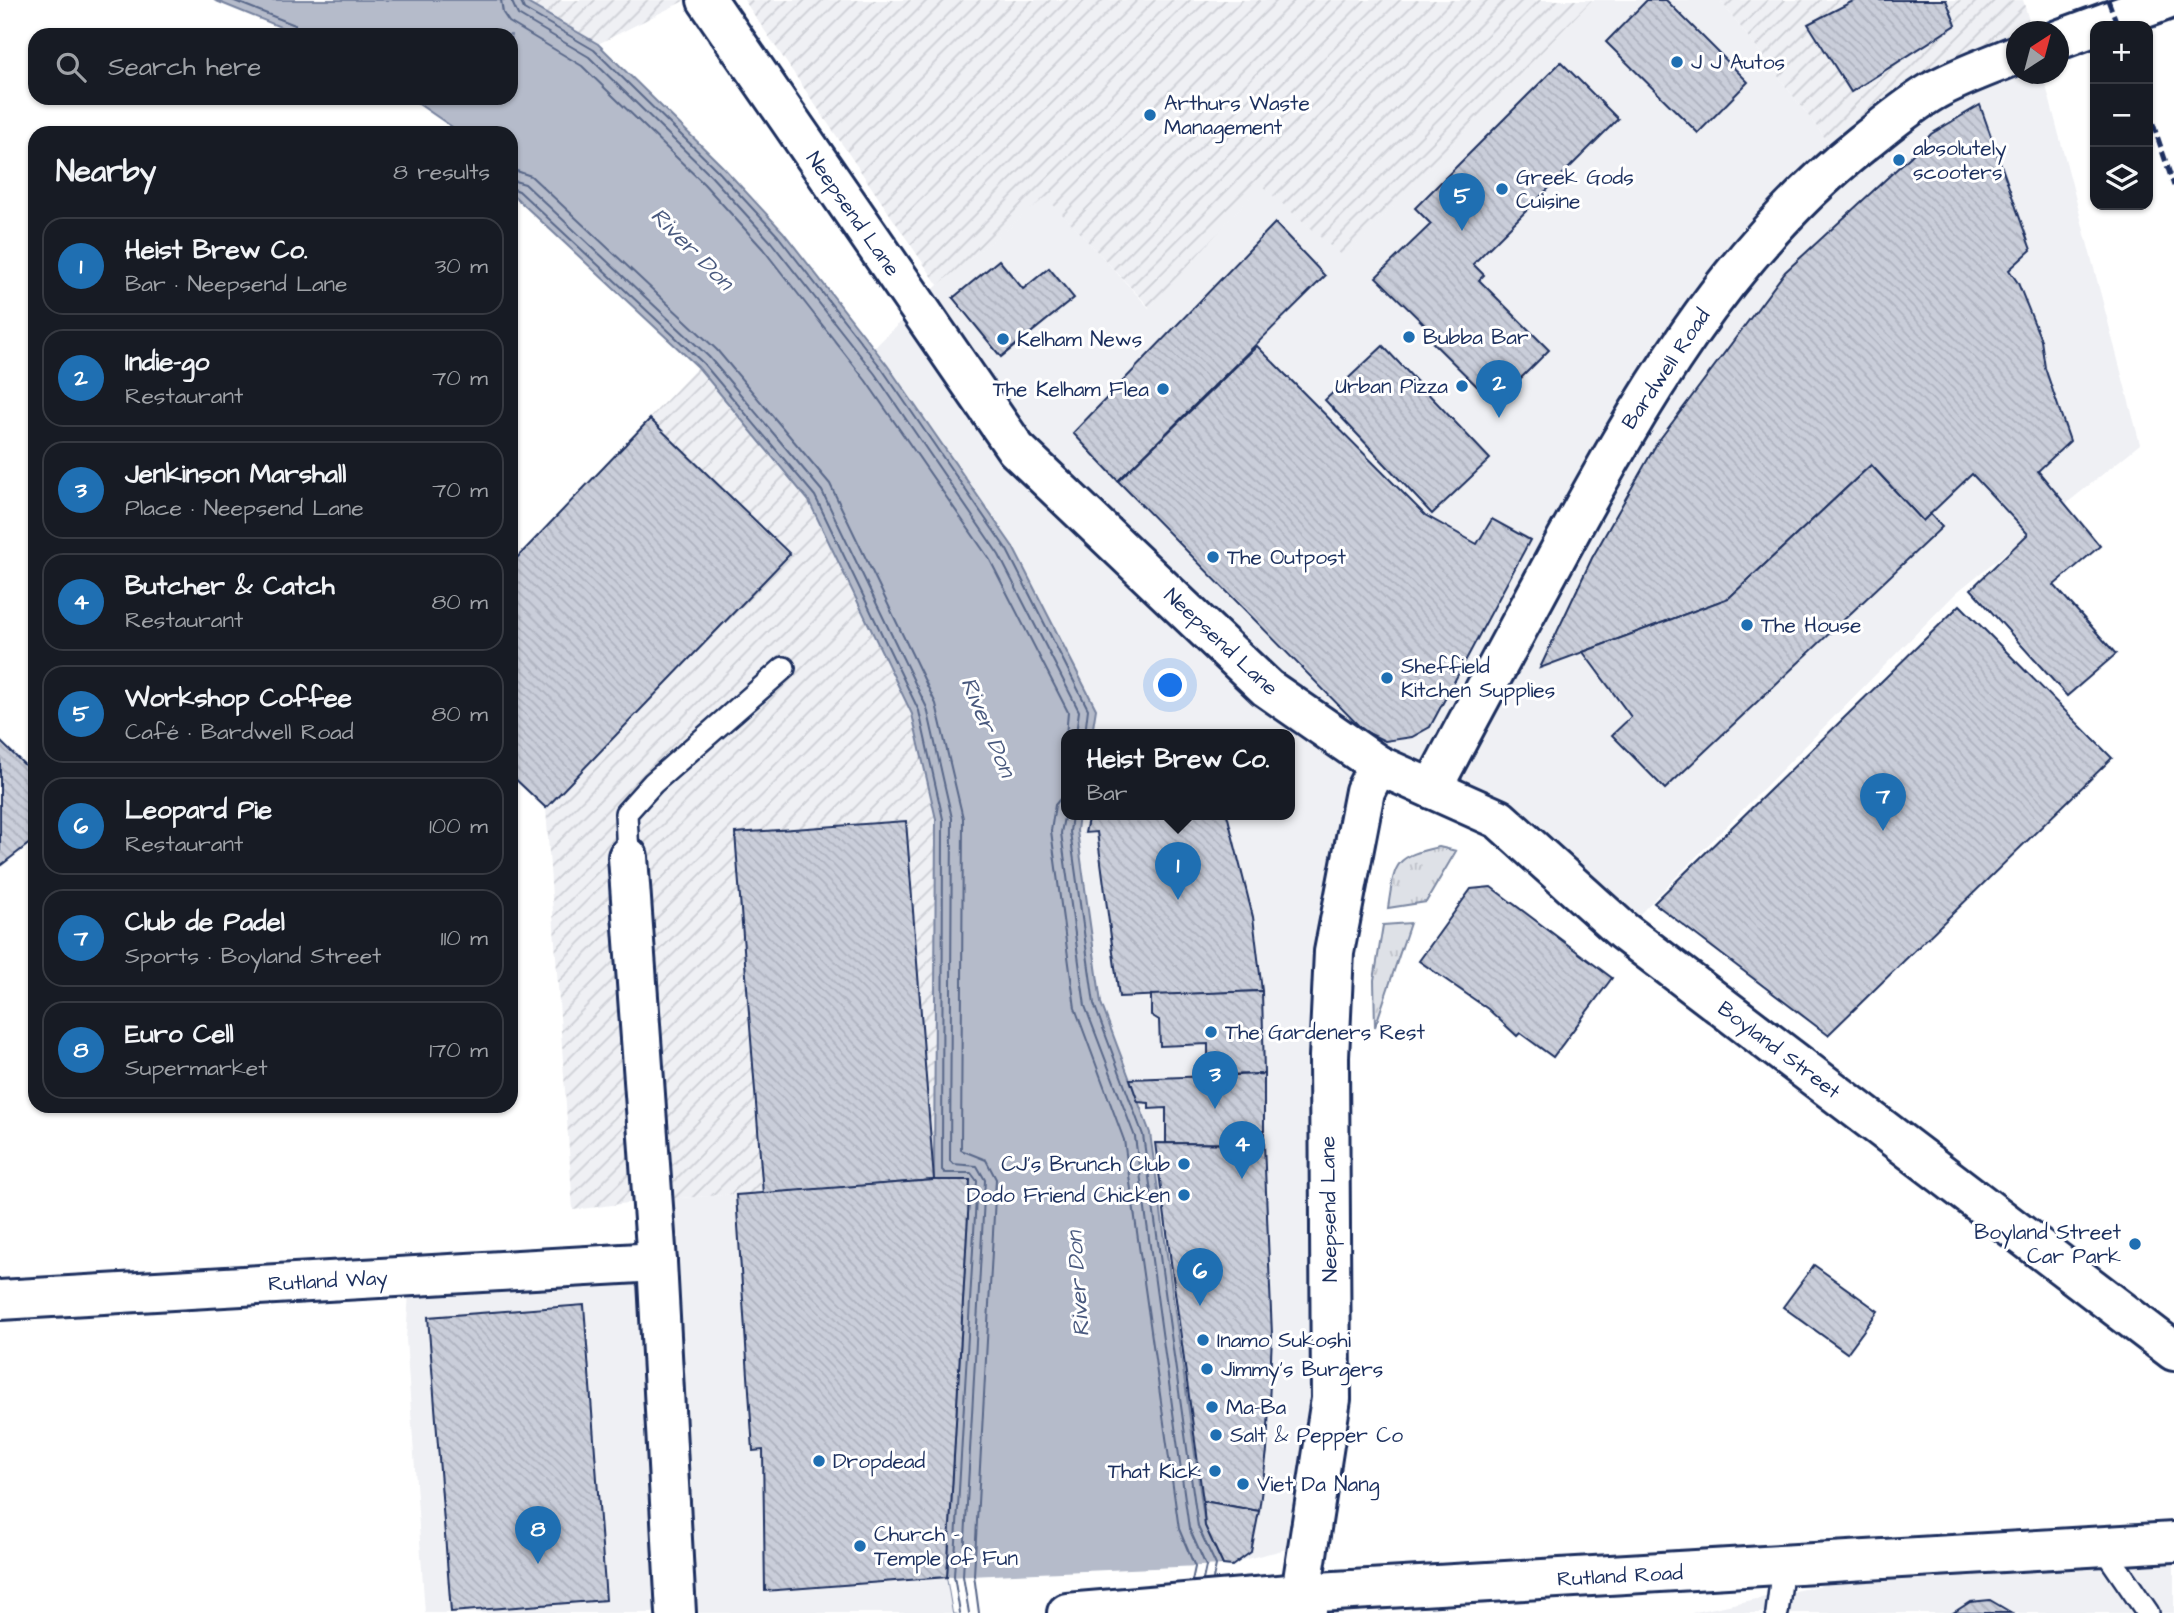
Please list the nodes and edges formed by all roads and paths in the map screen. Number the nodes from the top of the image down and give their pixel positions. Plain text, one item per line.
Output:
1 (707, 0) edge
2 (2167, 0) edge
3 (2069, 36) edge
4 (2006, 59) edge
5 (784, 668) dead end
6 (1378, 765) junction
7 (1432, 789) junction
8 (628, 857) joint
9 (657, 1262) junction
10 (0, 1300) edge
11 (2174, 1351) edge
12 (2174, 1542) edge
13 (2102, 1546) junction
14 (1783, 1566) junction
15 (1304, 1603) edge
16 (676, 1613) edge
17 (1067, 1613) edge
18 (1777, 1613) edge
19 (2148, 1613) edge

1 - 6 street, Neepsend Lane
2 - 3 street
4 - 7 street, Bardwell Road
5 - 8 lane
6 - 7 street, Boyland Street
6 - 15 street, Neepsend Lane
7 - 11 street, Boyland Street
8 - 9 street
9 - 10 street, Rutland Way
9 - 16 street
12 - 13 street, Rutland Road
13 - 14 street, Rutland Road
13 - 19 lane
14 - 15 street, Rutland Road
14 - 18 lane
15 - 17 street, Rutland Road

